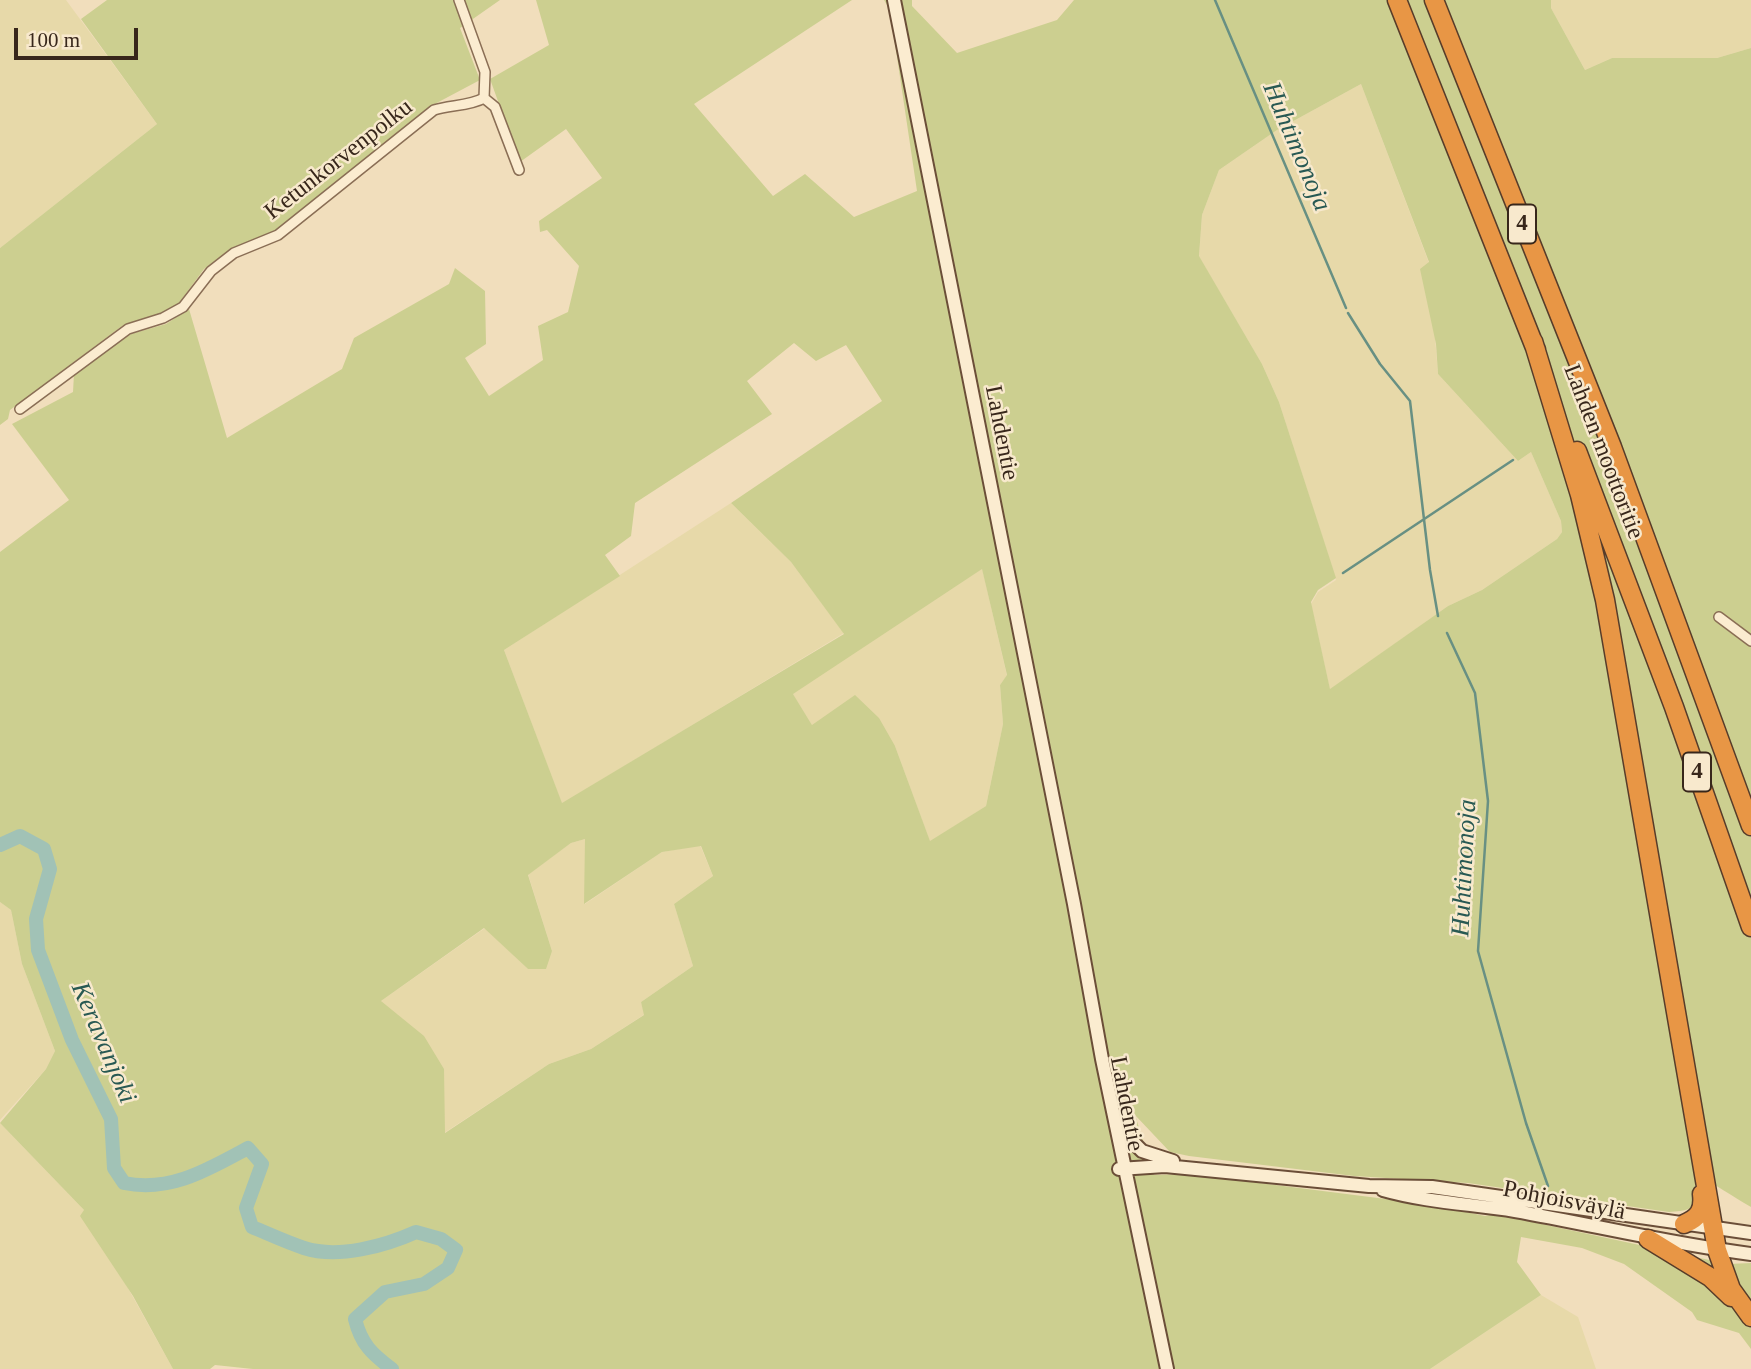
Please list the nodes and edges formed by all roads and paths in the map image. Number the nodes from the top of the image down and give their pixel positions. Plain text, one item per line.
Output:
1 (459, 0) edge
2 (894, 0) edge
3 (1397, 0) edge
4 (1434, 0) edge
5 (484, 98) junction
6 (519, 170) dead end
7 (1533, 341) junction
8 (20, 409) dead end
9 (1719, 617) dead end
10 (1751, 641) edge
11 (1705, 695) junction
12 (1751, 802) edge
13 (1751, 827) edge
14 (1067, 875) junction
15 (1751, 927) edge
16 (1116, 1125) junction
17 (1172, 1161) junction
18 (1122, 1168) junction
19 (1704, 1176) junction
20 (1286, 1177) junction
21 (1369, 1186) junction
22 (1684, 1224) junction
23 (1713, 1229) junction
24 (1751, 1233) edge
25 (1648, 1239) junction
26 (1717, 1250) junction
27 (1751, 1254) edge
28 (1751, 1318) edge
29 (1167, 1369) edge

1 - 5 street
2 - 14 main road, Lahdentie
3 - 7 highway, Lahden moottoritie / 4
4 - 11 highway, Lahden moottoritie / 4
5 - 6 street
5 - 8 street, Ketunkorvenpolku
7 - 15 highway, Lahden moottoritie / 4
7 - 19 highway
9 - 10 street
11 - 12 highway
11 - 13 highway, Lahden moottoritie / 4
14 - 16 main road, Lahdentie
14 - 18 main road, Lahdentie
16 - 17 main road, Pohjoisväylä
16 - 18 main road, Lahdentie
17 - 18 main road, Pohjoisväylä
17 - 20 main road, Pohjoisväylä
18 - 20 main road, Pohjoisväylä
18 - 29 main road, Lahdentie
19 - 22 highway
19 - 23 highway
20 - 21 main road, Pohjoisväylä
21 - 22 main road, Pohjoisväylä
21 - 25 main road, Pohjoisväylä
22 - 23 main road, Pohjoisväylä
23 - 24 main road, Pohjoisväylä
23 - 26 highway
25 - 26 main road, Pohjoisväylä
25 - 28 highway
26 - 27 main road, Pohjoisväylä
26 - 28 highway

